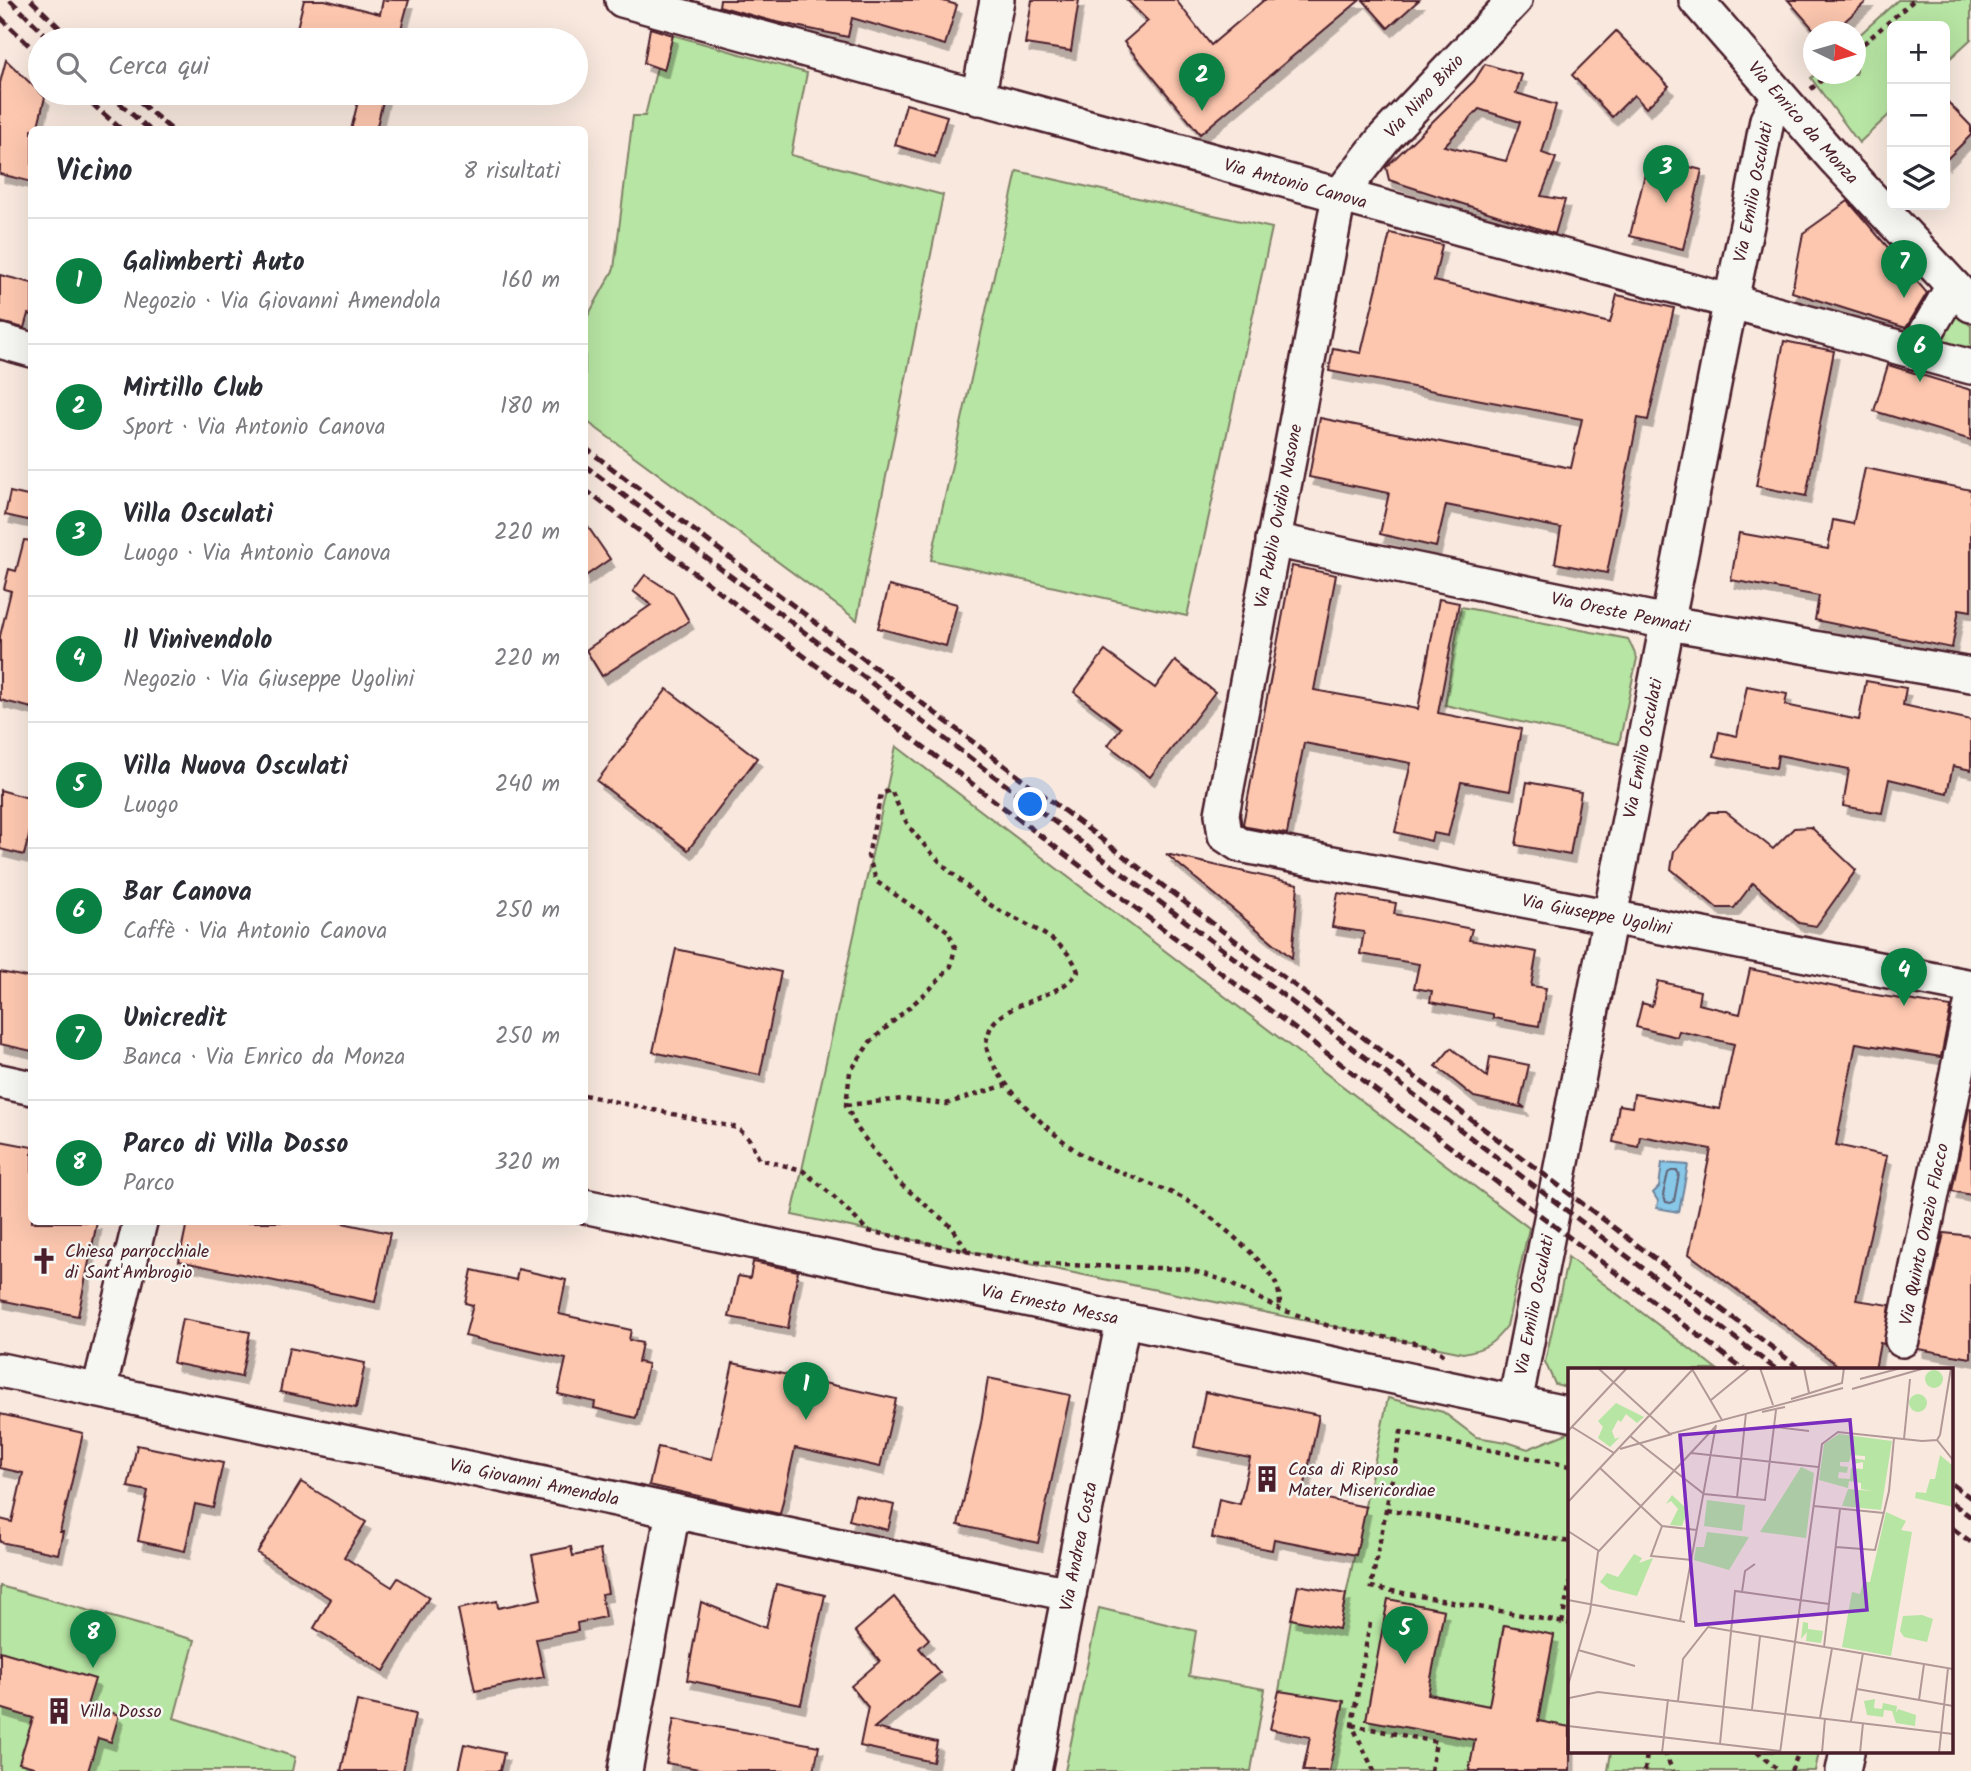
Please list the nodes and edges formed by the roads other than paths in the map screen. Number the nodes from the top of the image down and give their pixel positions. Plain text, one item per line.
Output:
1 (622, 0) edge
2 (996, 0) edge
3 (1515, 0) edge
4 (1696, 0) edge
5 (669, 6) edge
6 (1779, 96) junction
7 (978, 98) junction
8 (1339, 196) junction
9 (1962, 296) edge
10 (1730, 303) junction
11 (0, 341) edge
12 (28, 349) edge
13 (1915, 352) junction
14 (1971, 367) edge
15 (1273, 540) junction
16 (1667, 621) junction
17 (1971, 675) edge
18 (1225, 835) joint
19 (1612, 917) junction
20 (1971, 987) edge
21 (1971, 1006) edge
22 (0, 1081) edge
23 (28, 1087) edge
24 (588, 1207) edge
25 (139, 1225) edge
26 (1123, 1320) junction
27 (1902, 1339) dead end
28 (0, 1370) edge
29 (99, 1391) junction
30 (1515, 1403) junction
31 (1568, 1414) edge
32 (673, 1511) junction
33 (1069, 1594) junction
34 (625, 1771) edge
35 (1034, 1771) edge

1 - 5 street, Via Antonio Canova
2 - 7 street
3 - 8 street, Via Nino Bixio
4 - 6 street, Via Enrico da Monza
5 - 7 street, Via Antonio Canova
6 - 9 street, Via Enrico da Monza
6 - 10 street, Via Emilio Osculati
7 - 8 street, Via Antonio Canova
8 - 10 street, Via Antonio Canova
8 - 15 street, Via Publio Ovidio Nasone
9 - 13 street
10 - 13 street, Via Antonio Canova
10 - 16 street, Via Emilio Osculati
11 - 12 street
13 - 14 street, Via Antonio Canova
15 - 16 street, Via Oreste Pennati
15 - 18 street, Via Publio Ovidio Nasone
16 - 17 street, Via Oreste Pennati
16 - 19 street, Via Emilio Osculati
18 - 19 street, Via Giuseppe Ugolini
19 - 20 street, Via Giuseppe Ugolini
19 - 30 street, Via Emilio Osculati
21 - 27 street, Via Quinto Orazio Flacco
22 - 23 street
24 - 26 street, Via Ernesto Messa
25 - 29 street
26 - 30 street, Via Ernesto Messa
26 - 33 street, Via Andrea Costa
28 - 29 street, Via Giovanni Amendola
29 - 32 street, Via Giovanni Amendola
30 - 31 street, Via Ernesto Messa
32 - 33 street, Via Giovanni Amendola
32 - 34 street
33 - 35 street, Via Andrea Costa

